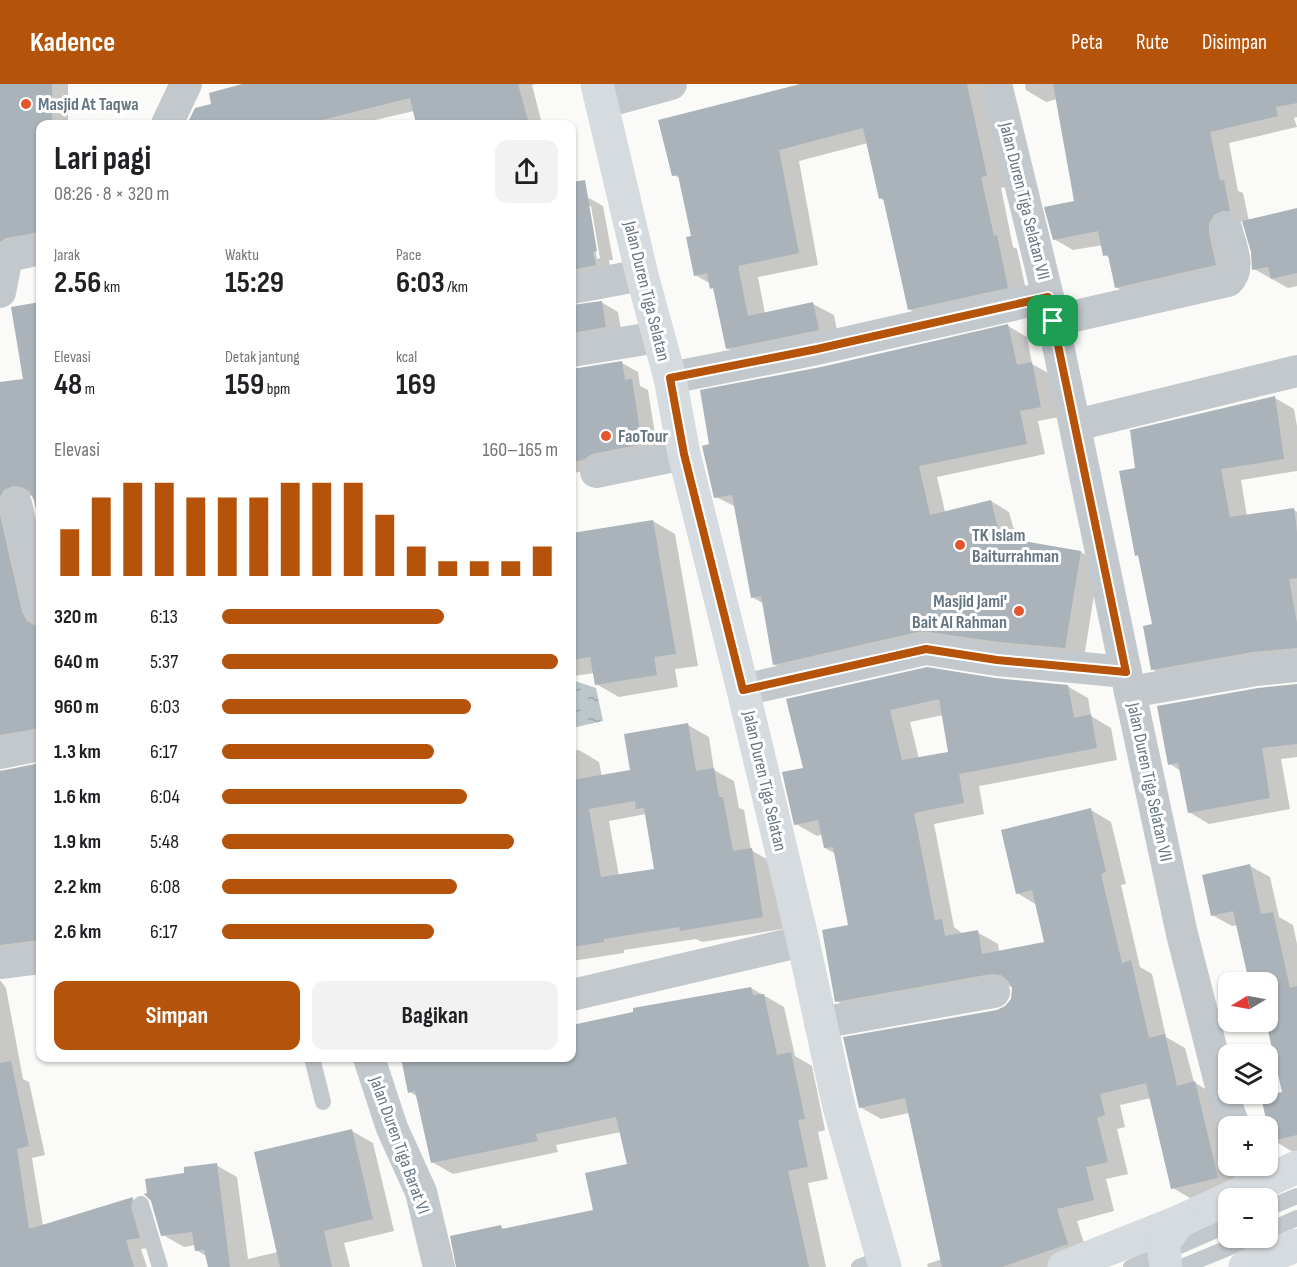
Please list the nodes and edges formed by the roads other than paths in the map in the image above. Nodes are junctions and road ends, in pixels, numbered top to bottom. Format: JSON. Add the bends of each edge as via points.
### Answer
{"nodes":[{"id":1,"x":186,"y":84,"type":"edge"},
{"id":2,"x":671,"y":84,"type":"edge"},
{"id":3,"x":996,"y":84,"type":"edge"},
{"id":4,"x":599,"y":93,"type":"edge"},
{"id":5,"x":169,"y":120,"type":"edge"},
{"id":6,"x":1227,"y":228,"type":"dead end"},
{"id":7,"x":36,"y":250,"type":"edge"},
{"id":8,"x":642,"y":275,"type":"junction"},
{"id":9,"x":576,"y":287,"type":"edge"},
{"id":10,"x":0,"y":292,"type":"edge"},
{"id":11,"x":1050,"y":309,"type":"junction"},
{"id":12,"x":658,"y":337,"type":"junction"},
{"id":13,"x":576,"y":350,"type":"edge"},
{"id":14,"x":1297,"y":371,"type":"edge"},
{"id":15,"x":670,"y":378,"type":"junction"},
{"id":16,"x":1076,"y":425,"type":"junction"},
{"id":17,"x":684,"y":454,"type":"junction"},
{"id":18,"x":596,"y":471,"type":"dead end"},
{"id":19,"x":19,"y":503,"type":"edge"},
{"id":20,"x":36,"y":588,"type":"edge"},
{"id":21,"x":1297,"y":666,"type":"edge"},
{"id":22,"x":1128,"y":682,"type":"junction"},
{"id":23,"x":743,"y":690,"type":"junction"},
{"id":24,"x":36,"y":746,"type":"edge"},
{"id":25,"x":0,"y":753,"type":"edge"},
{"id":26,"x":803,"y":941,"type":"junction"},
{"id":27,"x":36,"y":958,"type":"edge"},
{"id":28,"x":0,"y":963,"type":"edge"},
{"id":29,"x":994,"y":992,"type":"dead end"},
{"id":30,"x":576,"y":994,"type":"edge"},
{"id":31,"x":820,"y":1023,"type":"junction"},
{"id":32,"x":313,"y":1062,"type":"edge"},
{"id":33,"x":370,"y":1062,"type":"edge"},
{"id":34,"x":324,"y":1102,"type":"dead end"},
{"id":35,"x":1230,"y":1116,"type":"edge"},
{"id":36,"x":1297,"y":1167,"type":"edge"},
{"id":37,"x":1258,"y":1186,"type":"edge"},
{"id":38,"x":1297,"y":1196,"type":"edge"},
{"id":39,"x":141,"y":1204,"type":"dead end"},
{"id":40,"x":1297,"y":1218,"type":"edge"},
{"id":41,"x":1180,"y":1221,"type":"junction"},
{"id":42,"x":1218,"y":1231,"type":"edge"},
{"id":43,"x":1218,"y":1248,"type":"edge"},
{"id":44,"x":1283,"y":1249,"type":"edge"},
{"id":45,"x":1170,"y":1262,"type":"edge"},
{"id":46,"x":875,"y":1264,"type":"edge"},
{"id":47,"x":160,"y":1267,"type":"edge"},
{"id":48,"x":439,"y":1267,"type":"edge"},
{"id":49,"x":1064,"y":1267,"type":"edge"},
{"id":50,"x":1131,"y":1267,"type":"edge"},
{"id":51,"x":1245,"y":1267,"type":"edge"}],
"edges":[{"from":1,"to":5,"type":"street"},
{"from":2,"to":4,"type":"street"},
{"from":3,"to":11,"type":"street","name":"Jalan Duren Tiga Selatan VII"},
{"from":4,"to":8,"type":"street","name":"Jalan Duren Tiga Selatan"},
{"from":6,"to":11,"type":"street","via":[[1236,267],[1228,281]]},
{"from":7,"to":10,"type":"street","via":[[10,256]]},
{"from":8,"to":9,"type":"street"},
{"from":8,"to":12,"type":"street","name":"Jalan Duren Tiga Selatan"},
{"from":11,"to":15,"type":"street","via":[[840,344]]},
{"from":11,"to":16,"type":"street","name":"Jalan Duren Tiga Selatan VII"},
{"from":12,"to":13,"type":"street"},
{"from":12,"to":15,"type":"street","name":"Jalan Duren Tiga Selatan"},
{"from":14,"to":16,"type":"street"},
{"from":15,"to":17,"type":"street","name":"Jalan Duren Tiga Selatan"},
{"from":16,"to":22,"type":"street","name":"Jalan Duren Tiga Selatan VII"},
{"from":17,"to":18,"type":"street"},
{"from":17,"to":23,"type":"street","name":"Jalan Duren Tiga Selatan"},
{"from":19,"to":20,"type":"street"},
{"from":21,"to":22,"type":"street"},
{"from":22,"to":23,"type":"street","via":[[926,649]]},
{"from":22,"to":35,"type":"street","name":"Jalan Duren Tiga Selatan VII","via":[[1182,934]]},
{"from":23,"to":26,"type":"street","name":"Jalan Duren Tiga Selatan"},
{"from":24,"to":25,"type":"street"},
{"from":26,"to":30,"type":"street"},
{"from":26,"to":31,"type":"street","name":"Jalan Duren Tiga Selatan"},
{"from":27,"to":28,"type":"street"},
{"from":29,"to":31,"type":"street"},
{"from":31,"to":46,"type":"street","name":"Jalan Duren Tiga Selatan"},
{"from":32,"to":34,"type":"lane"},
{"from":33,"to":48,"type":"street","name":"Jalan Duren Tiga Barat VI","via":[[392,1128],[421,1192]]},
{"from":36,"to":37,"type":"street"},
{"from":37,"to":38,"type":"lane"},
{"from":37,"to":41,"type":"street"},
{"from":39,"to":47,"type":"lane"},
{"from":40,"to":44,"type":"lane"},
{"from":41,"to":45,"type":"street","via":[[1163,1243]]},
{"from":41,"to":49,"type":"street"},
{"from":42,"to":45,"type":"lane"},
{"from":43,"to":45,"type":"lane"},
{"from":44,"to":51,"type":"street"},
{"from":45,"to":50,"type":"lane"}]}
